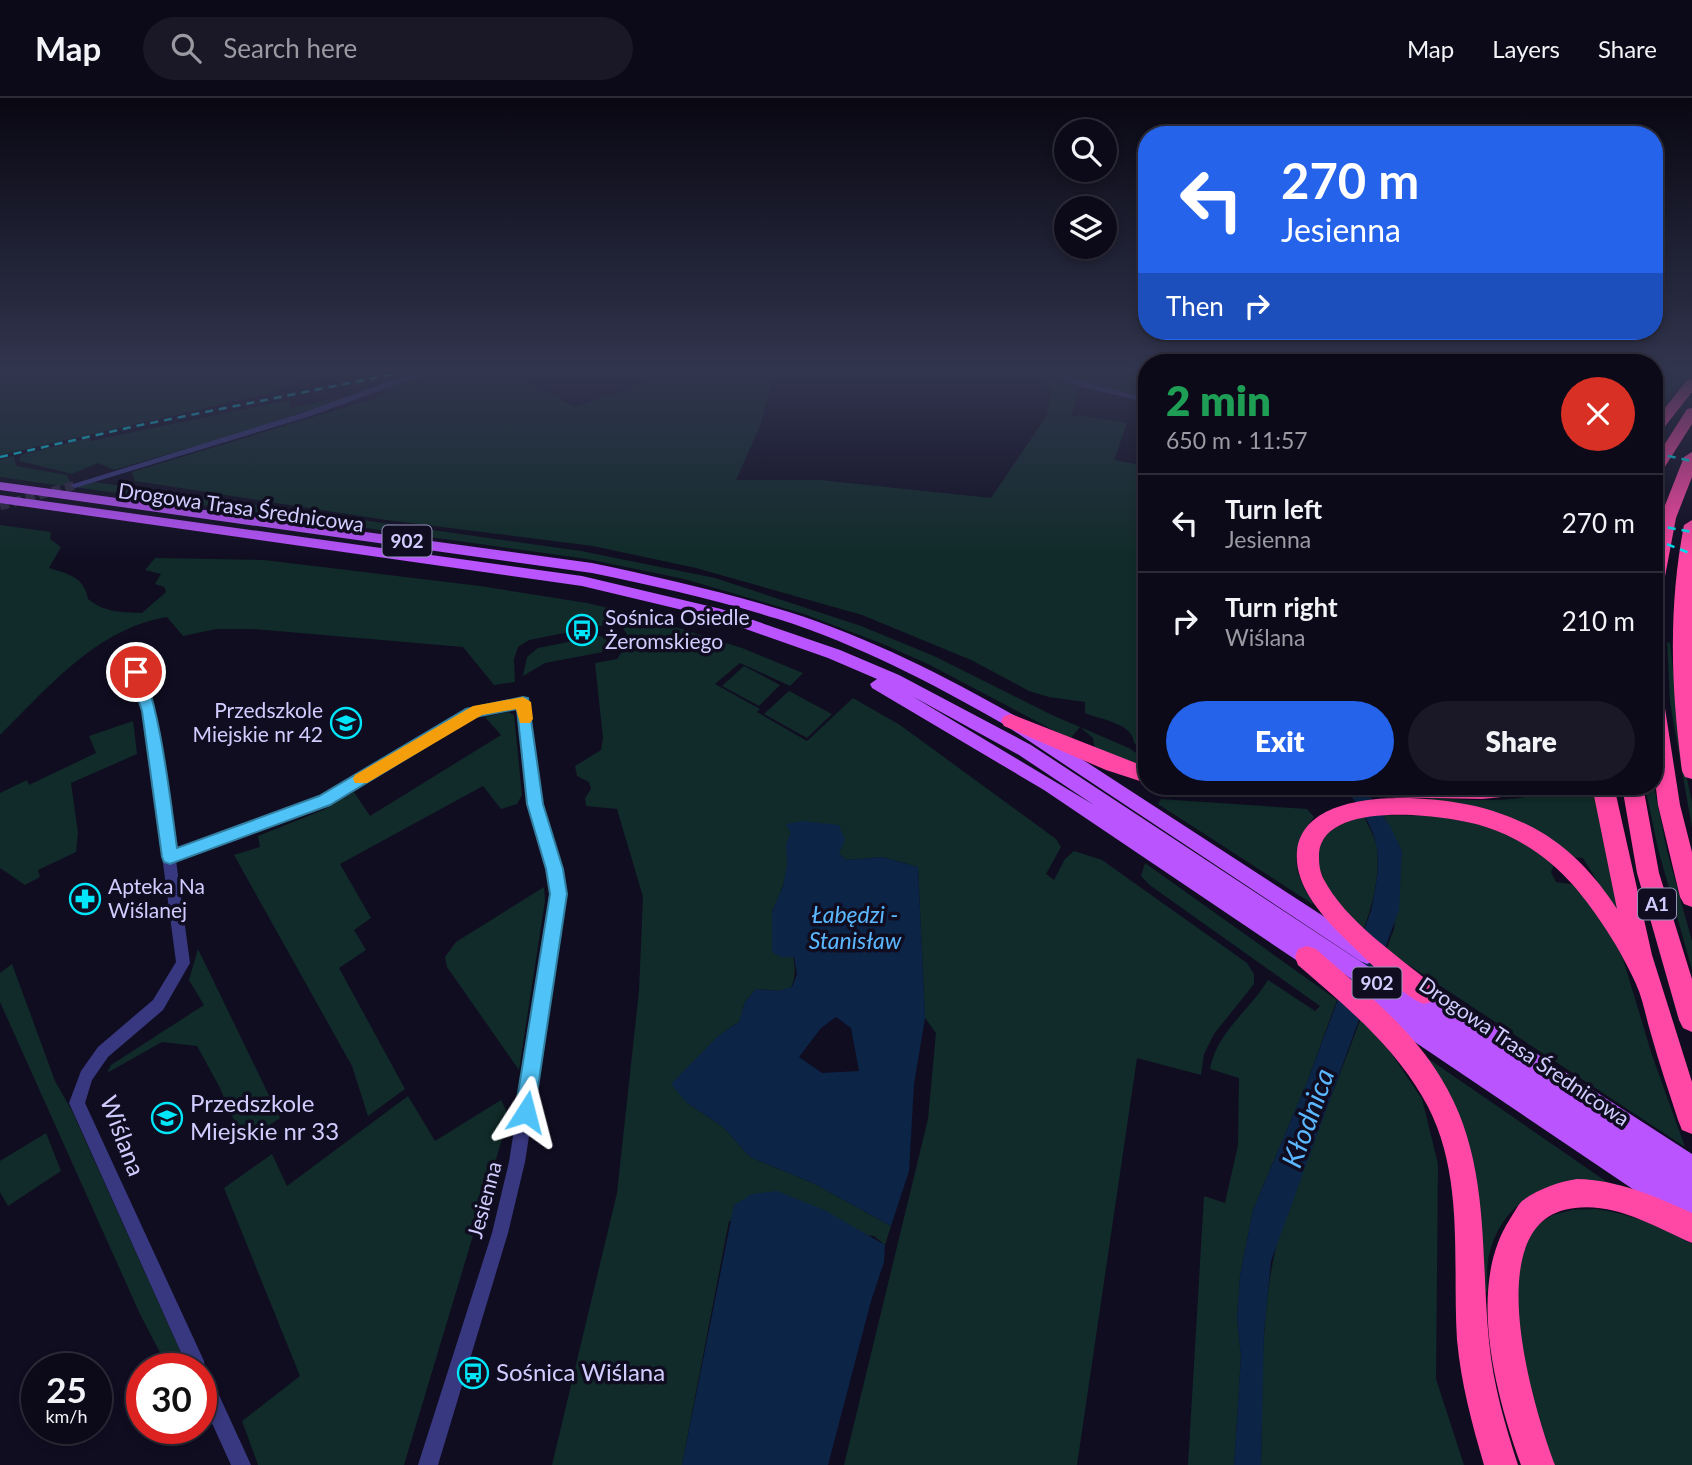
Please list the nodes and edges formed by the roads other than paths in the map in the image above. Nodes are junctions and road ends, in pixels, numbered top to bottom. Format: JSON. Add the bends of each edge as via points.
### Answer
{"nodes":[{"id":1,"x":244,"y":434,"type":"edge"},
{"id":2,"x":1678,"y":434,"type":"edge"},
{"id":3,"x":1692,"y":457,"type":"edge"},
{"id":4,"x":1663,"y":459,"type":"edge"},
{"id":5,"x":75,"y":485,"type":"tunnel mouth"},
{"id":6,"x":0,"y":486,"type":"edge"},
{"id":7,"x":0,"y":499,"type":"edge"},
{"id":8,"x":1692,"y":524,"type":"edge"},
{"id":9,"x":1663,"y":543,"type":"edge"},
{"id":10,"x":130,"y":654,"type":"dead end"},
{"id":11,"x":1010,"y":721,"type":"joint"},
{"id":12,"x":1690,"y":739,"type":"edge"},
{"id":13,"x":1663,"y":764,"type":"edge"},
{"id":14,"x":1064,"y":766,"type":"junction"},
{"id":15,"x":1692,"y":771,"type":"edge"},
{"id":16,"x":1138,"y":774,"type":"edge"},
{"id":17,"x":1605,"y":795,"type":"edge"},
{"id":18,"x":1634,"y":795,"type":"edge"},
{"id":19,"x":170,"y":857,"type":"junction"},
{"id":20,"x":1692,"y":897,"type":"edge"},
{"id":21,"x":1307,"y":957,"type":"junction"},
{"id":22,"x":1647,"y":980,"type":"junction"},
{"id":23,"x":1424,"y":993,"type":"junction"},
{"id":24,"x":1692,"y":1020,"type":"edge"},
{"id":25,"x":1692,"y":1121,"type":"edge"},
{"id":26,"x":1692,"y":1168,"type":"edge"},
{"id":27,"x":1692,"y":1194,"type":"edge"},
{"id":28,"x":1692,"y":1217,"type":"edge"},
{"id":29,"x":1692,"y":1228,"type":"edge"},
{"id":30,"x":190,"y":1353,"type":"edge"},
{"id":31,"x":217,"y":1413,"type":"edge"},
{"id":32,"x":241,"y":1465,"type":"edge"},
{"id":33,"x":428,"y":1465,"type":"edge"},
{"id":34,"x":1502,"y":1465,"type":"edge"},
{"id":35,"x":1538,"y":1465,"type":"edge"}],
"edges":[{"from":1,"to":5,"type":"street"},
{"from":2,"to":4,"type":"highway"},
{"from":3,"to":9,"type":"highway"},
{"from":6,"to":11,"type":"main road","name":"Drogowa Trasa Średnicowa","number":"902","via":[[633,576],[752,606],[843,638]]},
{"from":7,"to":14,"type":"main road","name":"Drogowa Trasa Średnicowa","number":"902","via":[[582,581],[668,600],[777,633],[884,687]]},
{"from":8,"to":12,"type":"highway","via":[[1679,631]]},
{"from":10,"to":19,"type":"street","name":"Wiślana","via":[[149,711]]},
{"from":11,"to":14,"type":"highway"},
{"from":12,"to":15,"type":"highway"},
{"from":13,"to":20,"type":"highway","number":"A1"},
{"from":14,"to":16,"type":"highway"},
{"from":14,"to":21,"type":"main road"},
{"from":14,"to":23,"type":"main road","name":"Drogowa Trasa Średnicowa","number":"902"},
{"from":14,"to":27,"type":"main road","name":"Drogowa Trasa Średnicowa","number":"902"},
{"from":17,"to":22,"type":"highway"},
{"from":18,"to":24,"type":"highway","number":"A1","via":[[1648,873]]},
{"from":19,"to":30,"type":"street","name":"Wiślana","via":[[183,963],[158,1005],[103,1052],[86,1076],[77,1103]]},
{"from":19,"to":33,"type":"street","name":"Jesienna","via":[[324,801],[471,713],[523,702],[535,804],[555,869],[554,930],[514,1174]]},
{"from":21,"to":28,"type":"main road"},
{"from":21,"to":34,"type":"highway","via":[[1391,1033],[1433,1087],[1454,1131],[1468,1208],[1473,1340],[1483,1408]]},
{"from":22,"to":23,"type":"highway","via":[[1606,908],[1572,867],[1521,832],[1465,813],[1365,808],[1328,820],[1308,847],[1312,879],[1350,928]]},
{"from":22,"to":25,"type":"highway"},
{"from":23,"to":26,"type":"main road","name":"Drogowa Trasa Średnicowa","number":"902"},
{"from":29,"to":35,"type":"highway","via":[[1650,1208],[1608,1196],[1580,1194],[1542,1202],[1522,1219],[1505,1268],[1504,1320],[1523,1430]]},
{"from":31,"to":32,"type":"street"}]}
